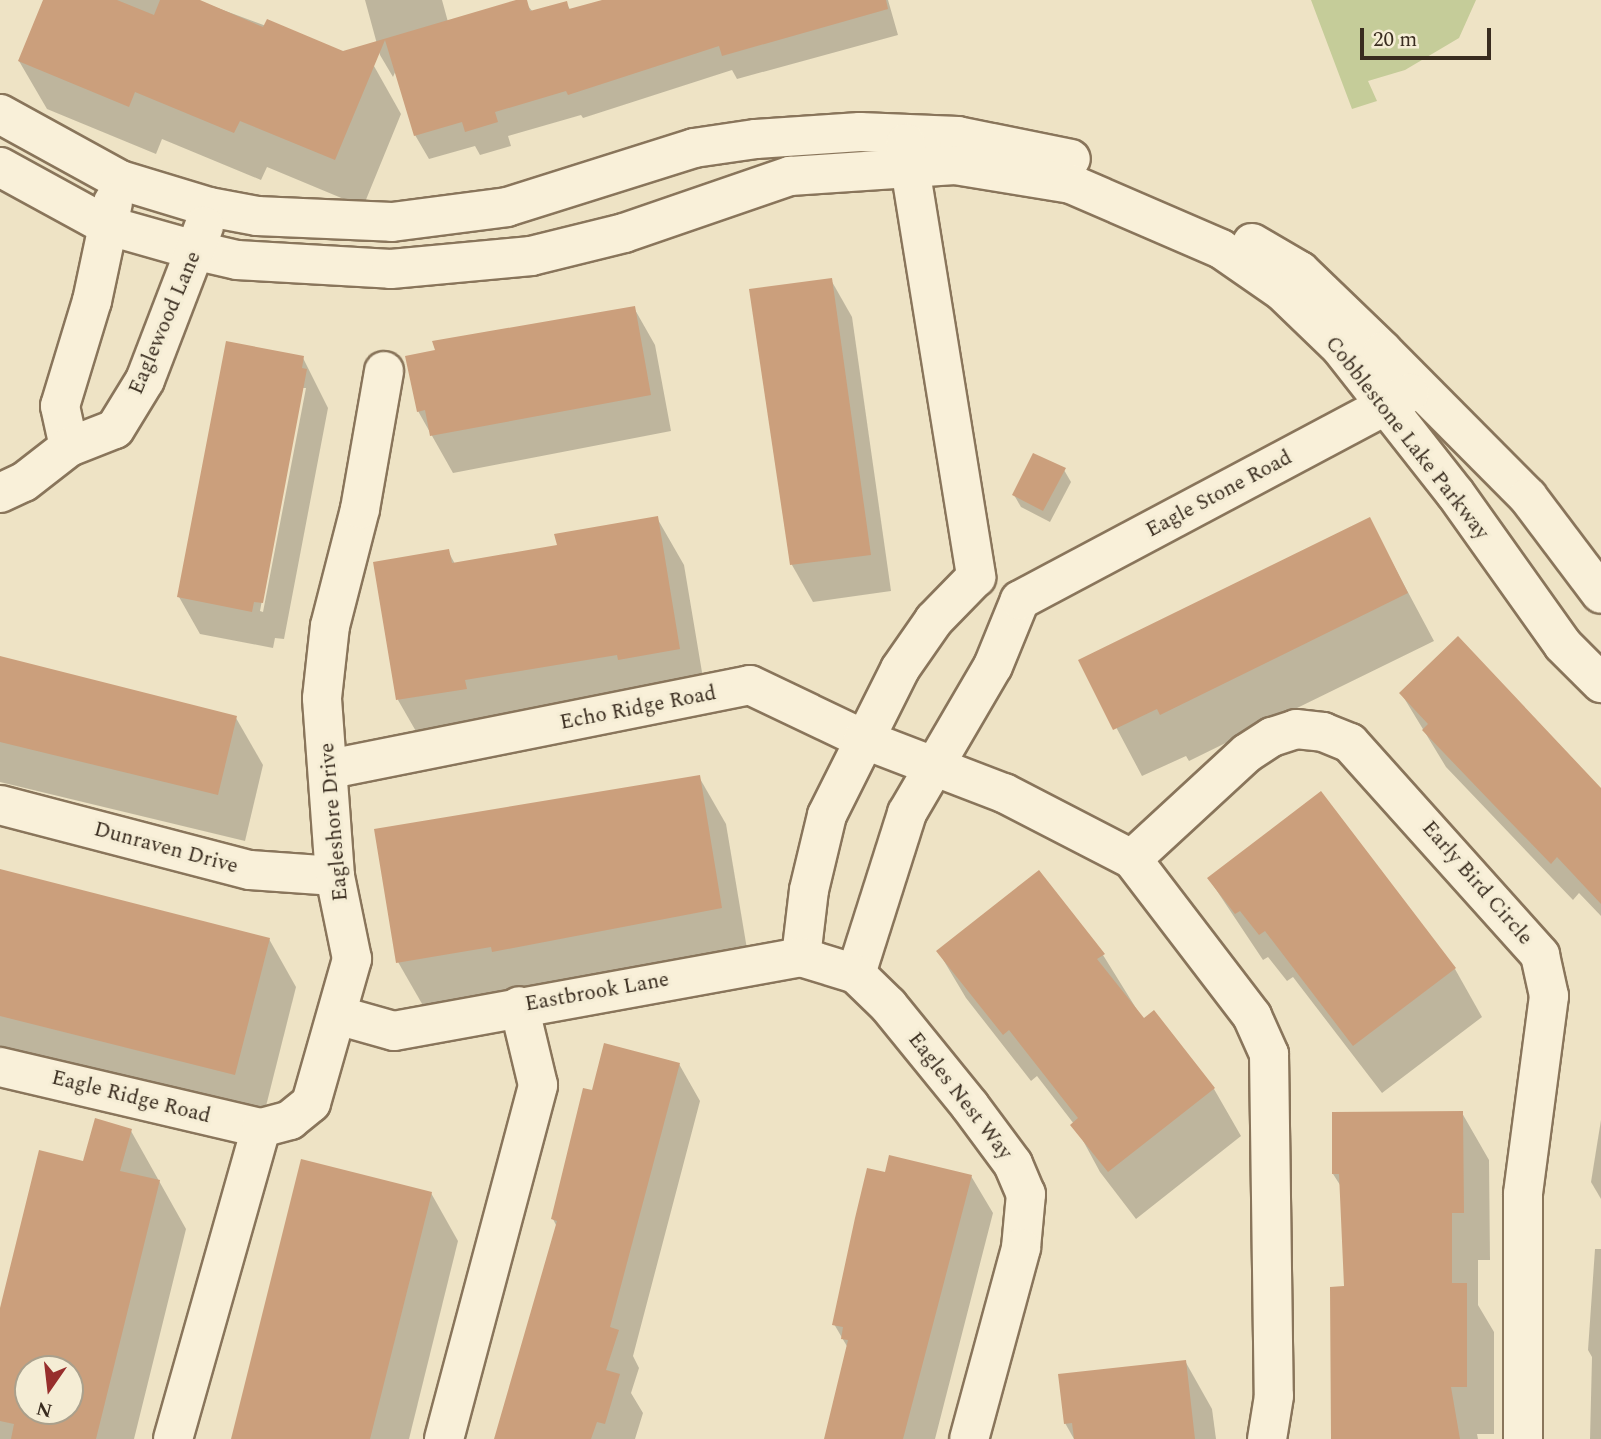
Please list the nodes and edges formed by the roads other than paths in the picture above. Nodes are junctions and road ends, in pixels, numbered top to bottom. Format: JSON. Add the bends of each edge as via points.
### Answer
{"nodes":[{"id":1,"x":0,"y":114,"type":"edge"},
{"id":2,"x":907,"y":151,"type":"junction"},
{"id":3,"x":0,"y":167,"type":"edge"},
{"id":4,"x":120,"y":180,"type":"junction"},
{"id":5,"x":518,"y":204,"type":"junction"},
{"id":6,"x":209,"y":207,"type":"junction"},
{"id":7,"x":106,"y":225,"type":"junction"},
{"id":8,"x":198,"y":251,"type":"junction"},
{"id":9,"x":531,"y":256,"type":"junction"},
{"id":10,"x":384,"y":371,"type":"dead end"},
{"id":11,"x":1402,"y":396,"type":"junction"},
{"id":12,"x":69,"y":447,"type":"junction"},
{"id":13,"x":0,"y":492,"type":"edge"},
{"id":14,"x":976,"y":577,"type":"junction"},
{"id":15,"x":1601,"y":594,"type":"edge"},
{"id":16,"x":1020,"y":600,"type":"junction"},
{"id":17,"x":1601,"y":683,"type":"edge"},
{"id":18,"x":863,"y":739,"type":"junction"},
{"id":19,"x":933,"y":765,"type":"junction"},
{"id":20,"x":330,"y":769,"type":"junction"},
{"id":21,"x":0,"y":805,"type":"edge"},
{"id":22,"x":1132,"y":859,"type":"junction"},
{"id":23,"x":335,"y":876,"type":"junction"},
{"id":24,"x":801,"y":957,"type":"junction"},
{"id":25,"x":856,"y":974,"type":"junction"},
{"id":26,"x":519,"y":1006,"type":"junction"},
{"id":27,"x":337,"y":1015,"type":"junction"},
{"id":28,"x":0,"y":1067,"type":"edge"},
{"id":29,"x":261,"y":1128,"type":"junction"},
{"id":30,"x":173,"y":1439,"type":"edge"},
{"id":31,"x":444,"y":1439,"type":"edge"},
{"id":32,"x":969,"y":1439,"type":"edge"},
{"id":33,"x":1267,"y":1439,"type":"edge"},
{"id":34,"x":1523,"y":1439,"type":"edge"}],
"edges":[{"from":1,"to":4,"type":"street","name":"Cobblestone Lake Parkway"},
{"from":2,"to":5,"type":"street","name":"Cobblestone Lake Parkway","via":[[786,136],[694,148]]},
{"from":2,"to":9,"type":"street","name":"Cobblestone Lake Parkway","via":[[790,176],[624,233]]},
{"from":2,"to":11,"type":"street","name":"Cobblestone Lake Parkway","via":[[969,137],[1081,161],[1163,195],[1300,271]]},
{"from":2,"to":14,"type":"street"},
{"from":3,"to":7,"type":"street","name":"Cobblestone Lake Parkway"},
{"from":4,"to":6,"type":"street","name":"Cobblestone Lake Parkway"},
{"from":4,"to":7,"type":"street"},
{"from":5,"to":6,"type":"street","name":"Cobblestone Lake Parkway","via":[[392,222],[257,216]]},
{"from":5,"to":9,"type":"street"},
{"from":6,"to":8,"type":"street","name":"Eaglewood Lane"},
{"from":7,"to":8,"type":"street","name":"Cobblestone Lake Parkway"},
{"from":7,"to":12,"type":"street","via":[[92,301],[60,406]]},
{"from":8,"to":9,"type":"street","name":"Cobblestone Lake Parkway","via":[[237,260],[391,269]]},
{"from":8,"to":12,"type":"street","name":"Eaglewood Lane","via":[[145,380],[114,429]]},
{"from":10,"to":20,"type":"street","name":"Eagleshore Drive","via":[[360,509],[330,626],[322,698]]},
{"from":11,"to":15,"type":"street","name":"Cobblestone Lake Parkway","via":[[1528,497]]},
{"from":11,"to":16,"type":"street","name":"Eagle Stone Road"},
{"from":11,"to":17,"type":"street","name":"Cobblestone Lake Parkway","via":[[1563,645]]},
{"from":12,"to":13,"type":"street","name":"Eaglewood Lane","via":[[24,482]]},
{"from":14,"to":16,"type":"street"},
{"from":14,"to":18,"type":"street","via":[[934,620],[900,669]]},
{"from":16,"to":19,"type":"street","via":[[993,666]]},
{"from":18,"to":19,"type":"street","name":"Echo Ridge Road"},
{"from":18,"to":20,"type":"street","name":"Echo Ridge Road","via":[[750,685]]},
{"from":18,"to":24,"type":"street","via":[[827,815],[809,890]]},
{"from":19,"to":22,"type":"street","via":[[1004,793]]},
{"from":19,"to":25,"type":"street","via":[[907,813]]},
{"from":20,"to":23,"type":"street","name":"Eagleshore Drive"},
{"from":21,"to":23,"type":"street","name":"Dunraven Drive","via":[[250,870]]},
{"from":22,"to":33,"type":"street","via":[[1252,1016],[1269,1054],[1274,1396]]},
{"from":22,"to":34,"type":"street","name":"Early Bird Circle","via":[[1247,753],[1296,729],[1323,732],[1350,743],[1540,955],[1549,996],[1524,1194]]},
{"from":23,"to":27,"type":"street","name":"Eagleshore Drive","via":[[352,959]]},
{"from":24,"to":25,"type":"street","name":"Eastbrook Lane"},
{"from":24,"to":26,"type":"street","name":"Eastbrook Lane"},
{"from":25,"to":32,"type":"street","name":"Eagles Nest Way","via":[[888,1005],[970,1106],[1013,1164],[1027,1194],[1021,1248]]},
{"from":26,"to":27,"type":"street","name":"Eastbrook Lane","via":[[394,1031]]},
{"from":26,"to":31,"type":"street","via":[[538,1085]]},
{"from":27,"to":29,"type":"street","name":"Eagleshore Drive","via":[[311,1103],[290,1120]]},
{"from":28,"to":29,"type":"street","name":"Eagle Ridge Road"},
{"from":29,"to":30,"type":"street"}]}
